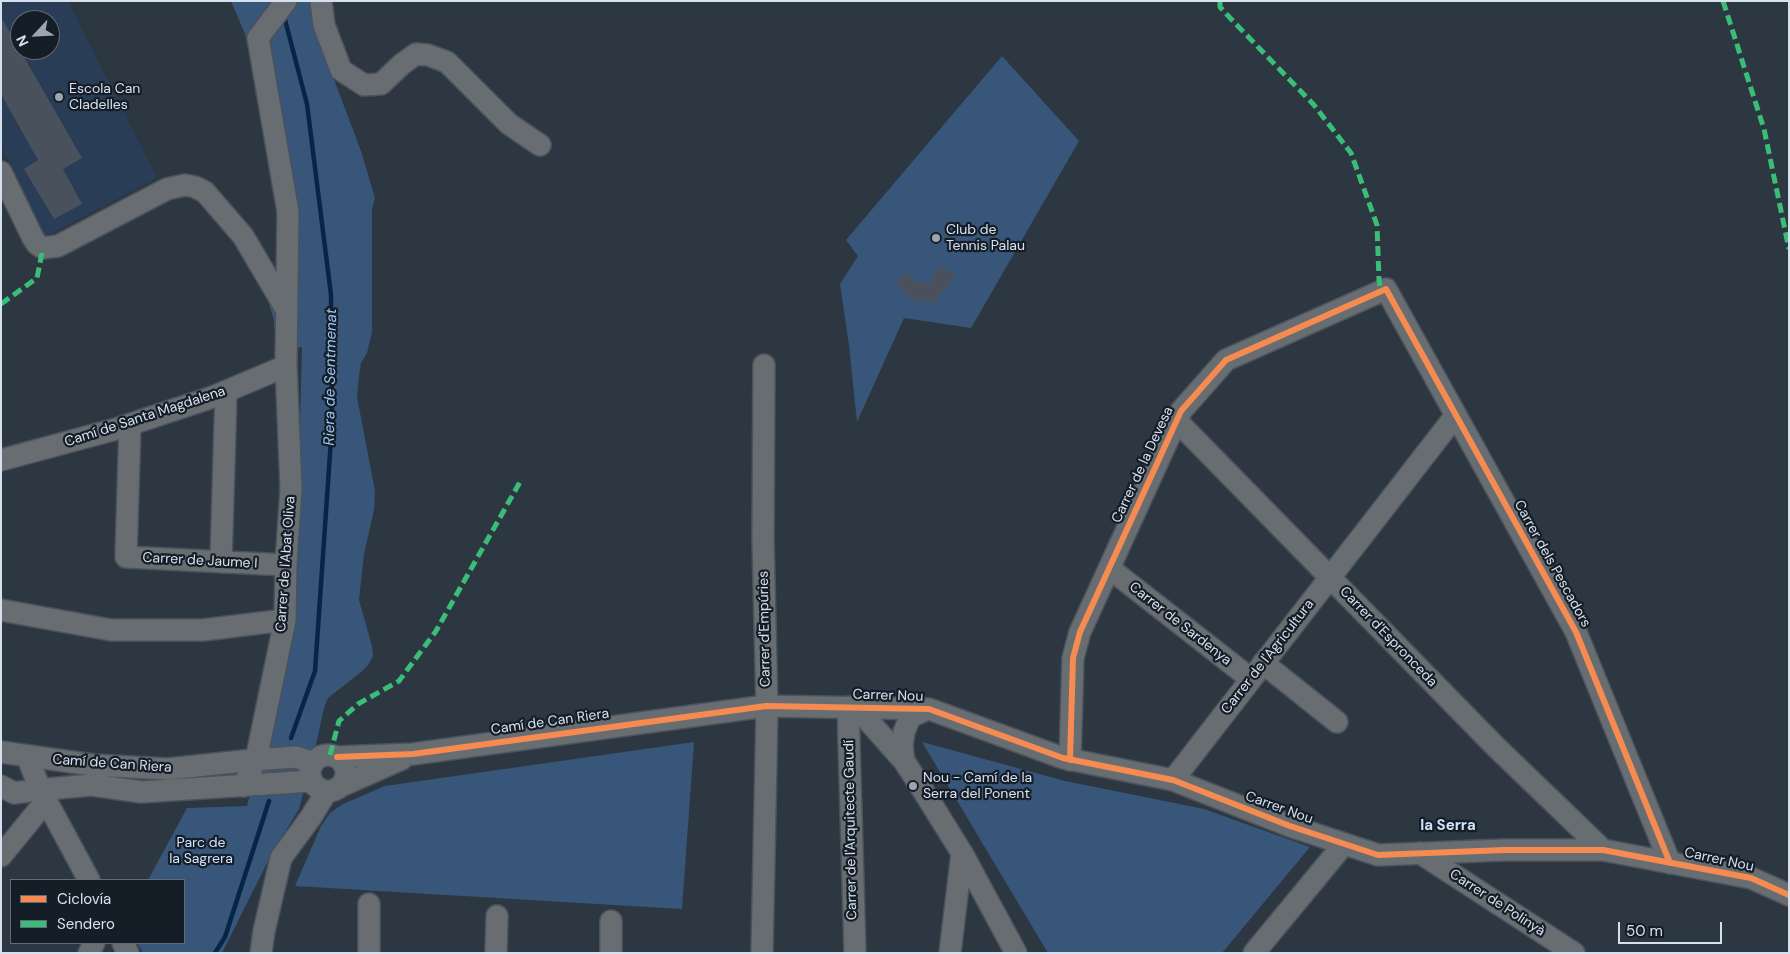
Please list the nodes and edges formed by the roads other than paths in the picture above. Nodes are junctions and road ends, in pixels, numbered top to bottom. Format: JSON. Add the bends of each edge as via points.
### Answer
{"nodes":[{"id":1,"x":286,"y":1,"type":"edge"},
{"id":2,"x":321,"y":1,"type":"edge"},
{"id":3,"x":540,"y":145,"type":"dead end"},
{"id":4,"x":1,"y":172,"type":"edge"},
{"id":5,"x":1386,"y":289,"type":"joint"},
{"id":6,"x":286,"y":310,"type":"junction"},
{"id":7,"x":764,"y":365,"type":"dead end"},
{"id":8,"x":286,"y":366,"type":"junction"},
{"id":9,"x":226,"y":392,"type":"junction"},
{"id":10,"x":1456,"y":415,"type":"junction"},
{"id":11,"x":1176,"y":420,"type":"junction"},
{"id":12,"x":130,"y":425,"type":"junction"},
{"id":13,"x":1,"y":460,"type":"edge"},
{"id":14,"x":221,"y":562,"type":"junction"},
{"id":15,"x":286,"y":565,"type":"junction"},
{"id":16,"x":1109,"y":568,"type":"junction"},
{"id":17,"x":1330,"y":577,"type":"junction"},
{"id":18,"x":1,"y":610,"type":"edge"},
{"id":19,"x":285,"y":620,"type":"junction"},
{"id":20,"x":1257,"y":671,"type":"junction"},
{"id":21,"x":766,"y":706,"type":"junction"},
{"id":22,"x":852,"y":708,"type":"junction"},
{"id":23,"x":929,"y":709,"type":"junction"},
{"id":24,"x":1337,"y":722,"type":"dead end"},
{"id":25,"x":1,"y":752,"type":"edge"},
{"id":26,"x":414,"y":754,"type":"junction"},
{"id":27,"x":27,"y":756,"type":"junction"},
{"id":28,"x":337,"y":757,"type":"junction"},
{"id":29,"x":256,"y":760,"type":"junction"},
{"id":30,"x":1070,"y":760,"type":"junction"},
{"id":31,"x":904,"y":761,"type":"junction"},
{"id":32,"x":323,"y":780,"type":"junction"},
{"id":33,"x":1173,"y":780,"type":"junction"},
{"id":34,"x":1,"y":786,"type":"edge"},
{"id":35,"x":243,"y":786,"type":"junction"},
{"id":36,"x":43,"y":795,"type":"junction"},
{"id":37,"x":1344,"y":844,"type":"junction"},
{"id":38,"x":1603,"y":850,"type":"junction"},
{"id":39,"x":962,"y":853,"type":"junction"},
{"id":40,"x":1420,"y":853,"type":"junction"},
{"id":41,"x":1,"y":856,"type":"edge"},
{"id":42,"x":1670,"y":863,"type":"junction"},
{"id":43,"x":88,"y":879,"type":"edge"},
{"id":44,"x":1789,"y":895,"type":"edge"},
{"id":45,"x":369,"y":904,"type":"dead end"},
{"id":46,"x":497,"y":916,"type":"dead end"},
{"id":47,"x":611,"y":921,"type":"dead end"},
{"id":48,"x":261,"y":953,"type":"edge"},
{"id":49,"x":369,"y":953,"type":"edge"},
{"id":50,"x":496,"y":953,"type":"edge"},
{"id":51,"x":611,"y":953,"type":"edge"},
{"id":52,"x":762,"y":953,"type":"edge"},
{"id":53,"x":854,"y":953,"type":"edge"},
{"id":54,"x":950,"y":953,"type":"edge"},
{"id":55,"x":1016,"y":953,"type":"edge"},
{"id":56,"x":1254,"y":953,"type":"edge"},
{"id":57,"x":1574,"y":953,"type":"edge"}],
"edges":[{"from":1,"to":6,"type":"street","name":"Carrer de l'Abat Oliva","via":[[258,38],[288,212]]},
{"from":2,"to":3,"type":"street","via":[[324,24],[341,70],[364,84],[381,84],[416,54],[428,54],[447,62],[509,124]]},
{"from":4,"to":6,"type":"street","via":[[33,238],[44,248],[58,246],[167,189],[185,185],[196,187],[205,192],[243,236]]},
{"from":5,"to":10,"type":"street","name":"Carrer dels Pescadors"},
{"from":5,"to":11,"type":"street","name":"Carrer de la Devesa","via":[[1226,360]]},
{"from":6,"to":8,"type":"street","name":"Carrer de l'Abat Oliva"},
{"from":7,"to":21,"type":"street","name":"Carrer d'Empúries"},
{"from":8,"to":9,"type":"street","name":"Camí de Santa Magdalena"},
{"from":8,"to":15,"type":"street","name":"Carrer de l'Abat Oliva","via":[[291,488]]},
{"from":9,"to":12,"type":"street","name":"Camí de Santa Magdalena"},
{"from":9,"to":14,"type":"street"},
{"from":10,"to":17,"type":"street","name":"Carrer de l'Agricultura"},
{"from":10,"to":42,"type":"street","name":"Carrer dels Pescadors","via":[[1576,632]]},
{"from":11,"to":16,"type":"street","name":"Carrer de la Devesa"},
{"from":11,"to":17,"type":"street","name":"Carrer d'Espronceda"},
{"from":12,"to":13,"type":"street","name":"Camí de Santa Magdalena"},
{"from":12,"to":14,"type":"street","name":"Carrer de Jaume I","via":[[126,557]]},
{"from":14,"to":15,"type":"street","name":"Carrer de Jaume I"},
{"from":15,"to":19,"type":"street","name":"Carrer de l'Abat Oliva"},
{"from":16,"to":20,"type":"street","name":"Carrer de Sardenya"},
{"from":16,"to":30,"type":"street","name":"Carrer de la Devesa","via":[[1080,632],[1073,658]]},
{"from":17,"to":20,"type":"street","name":"Carrer de l'Agricultura"},
{"from":17,"to":38,"type":"street","name":"Carrer d'Espronceda","via":[[1496,747]]},
{"from":18,"to":19,"type":"street","via":[[111,630],[203,630]]},
{"from":19,"to":29,"type":"street","name":"Carrer de l'Abat Oliva"},
{"from":20,"to":24,"type":"street","name":"Carrer de Sardenya"},
{"from":20,"to":33,"type":"street","name":"Carrer de l'Agricultura"},
{"from":21,"to":22,"type":"street","name":"Carrer Nou"},
{"from":21,"to":26,"type":"street","name":"Camí de Can Riera"},
{"from":21,"to":52,"type":"street","name":"Carrer d'Empúries"},
{"from":22,"to":23,"type":"street","name":"Carrer Nou"},
{"from":22,"to":31,"type":"street"},
{"from":22,"to":53,"type":"street","name":"Carrer de l'Arquitecte Gaudí"},
{"from":23,"to":30,"type":"street","name":"Carrer Nou"},
{"from":23,"to":31,"type":"street","via":[[910,717],[902,746]]},
{"from":25,"to":27,"type":"street","name":"Camí de Can Riera"},
{"from":26,"to":28,"type":"street","name":"Camí de Can Riera"},
{"from":26,"to":32,"type":"street","name":"Camí de Can Riera"},
{"from":27,"to":29,"type":"street","name":"Camí de Can Riera","via":[[93,765],[168,769]]},
{"from":27,"to":36,"type":"street"},
{"from":28,"to":32,"type":"street","name":"Camí de Can Riera","via":[[323,755]]},
{"from":28,"to":32,"type":"street","via":[[344,765],[346,776]]},
{"from":29,"to":32,"type":"street","name":"Camí de Can Riera","via":[[296,757]]},
{"from":29,"to":35,"type":"street","name":"Carrer de l'Abat Oliva"},
{"from":30,"to":33,"type":"street","name":"Carrer Nou"},
{"from":31,"to":39,"type":"street"},
{"from":32,"to":35,"type":"street","name":"Camí de Can Riera"},
{"from":32,"to":48,"type":"street","via":[[311,817],[281,858]]},
{"from":33,"to":37,"type":"street","name":"Carrer Nou"},
{"from":34,"to":36,"type":"street","name":"Camí de Can Riera","via":[[14,793]]},
{"from":35,"to":36,"type":"street","name":"Camí de Can Riera","via":[[141,792],[92,785]]},
{"from":36,"to":41,"type":"street"},
{"from":36,"to":43,"type":"street"},
{"from":37,"to":40,"type":"street","name":"Carrer Nou","via":[[1378,855]]},
{"from":37,"to":56,"type":"street"},
{"from":38,"to":40,"type":"street","name":"Carrer Nou"},
{"from":38,"to":42,"type":"street","name":"Carrer Nou"},
{"from":39,"to":54,"type":"street"},
{"from":39,"to":55,"type":"street"},
{"from":40,"to":57,"type":"street","name":"Carrer de Polinyà"},
{"from":42,"to":44,"type":"street","name":"Carrer Nou","via":[[1751,878]]},
{"from":45,"to":49,"type":"street"},
{"from":46,"to":50,"type":"street"},
{"from":47,"to":51,"type":"street"}]}
